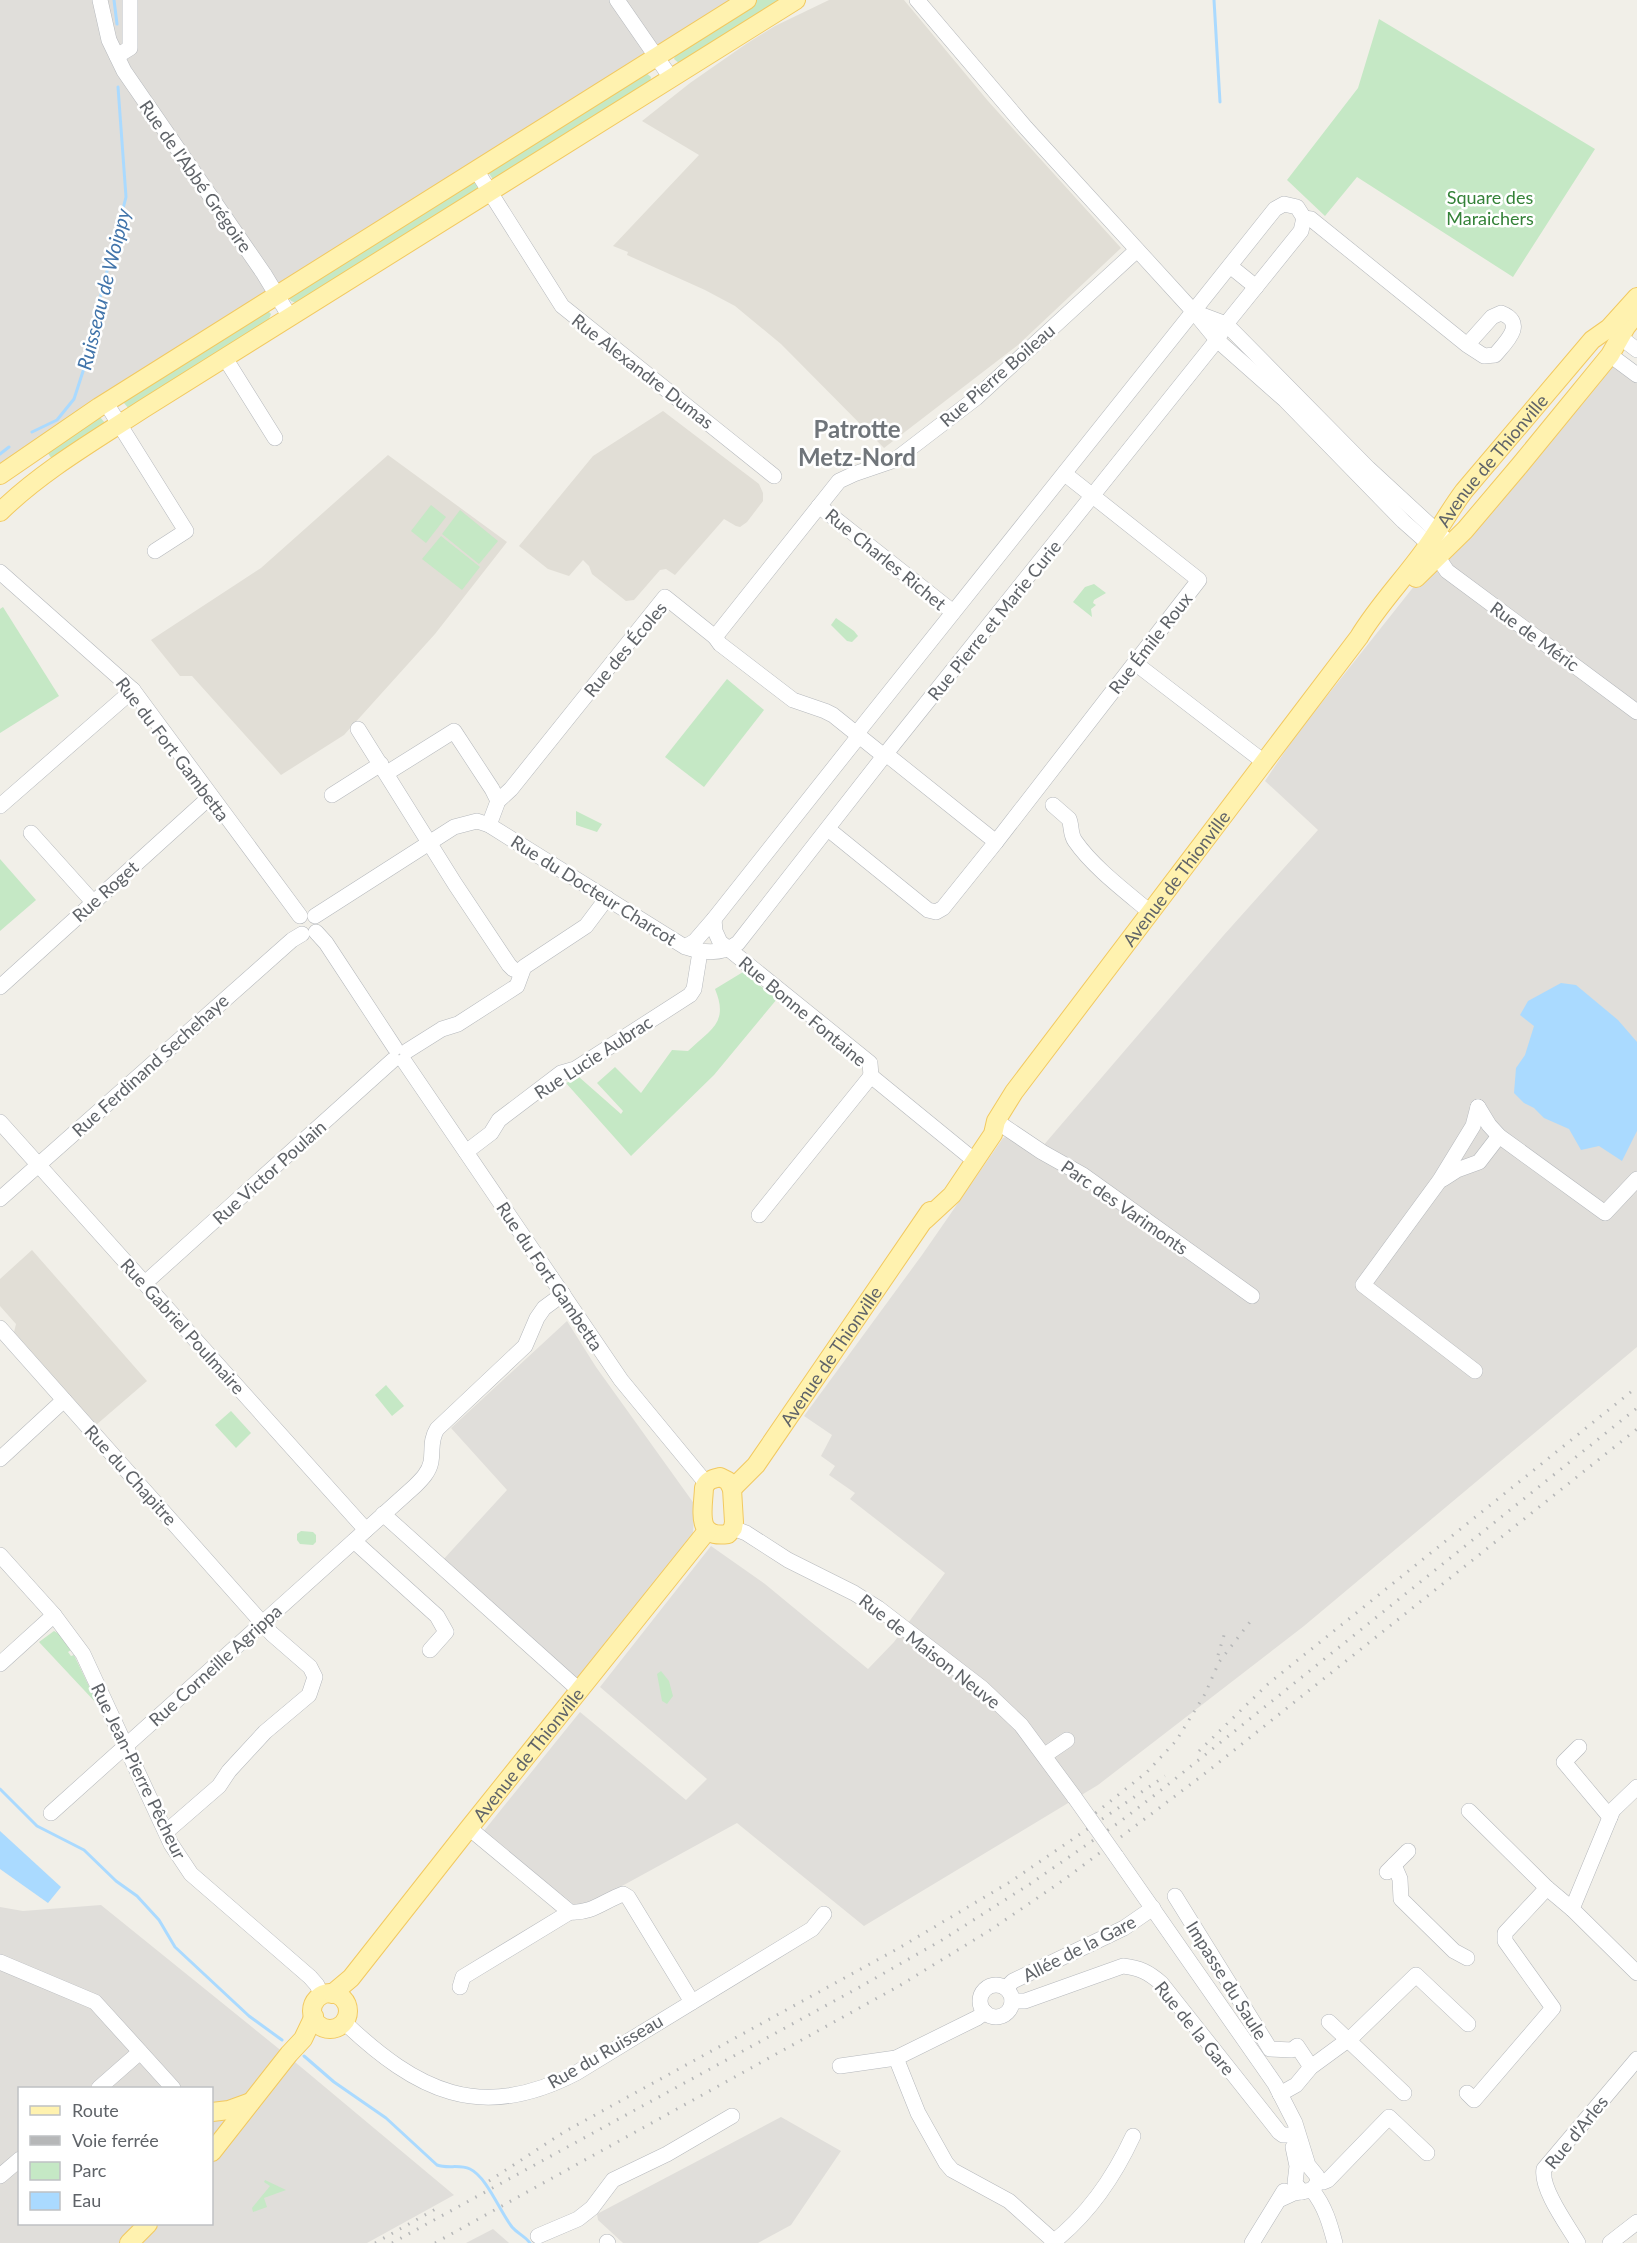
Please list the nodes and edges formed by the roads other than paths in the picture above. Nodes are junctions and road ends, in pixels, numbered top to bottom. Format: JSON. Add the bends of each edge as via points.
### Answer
{"nodes":[{"id":1,"x":100,"y":0,"type":"edge"},
{"id":2,"x":130,"y":0,"type":"edge"},
{"id":3,"x":617,"y":0,"type":"edge"},
{"id":4,"x":747,"y":0,"type":"edge"},
{"id":5,"x":796,"y":0,"type":"edge"},
{"id":6,"x":917,"y":0,"type":"edge"},
{"id":7,"x":117,"y":56,"type":"junction"},
{"id":8,"x":657,"y":57,"type":"junction"},
{"id":9,"x":671,"y":78,"type":"junction"},
{"id":10,"x":476,"y":170,"type":"junction"},
{"id":11,"x":490,"y":191,"type":"junction"},
{"id":12,"x":1304,"y":218,"type":"junction"},
{"id":13,"x":1137,"y":250,"type":"junction"},
{"id":14,"x":1230,"y":267,"type":"junction"},
{"id":15,"x":1256,"y":287,"type":"junction"},
{"id":16,"x":276,"y":296,"type":"junction"},
{"id":17,"x":1637,"y":297,"type":"edge"},
{"id":18,"x":1194,"y":312,"type":"junction"},
{"id":19,"x":1637,"y":313,"type":"edge"},
{"id":20,"x":290,"y":317,"type":"junction"},
{"id":21,"x":1226,"y":324,"type":"junction"},
{"id":22,"x":1615,"y":333,"type":"junction"},
{"id":23,"x":1217,"y":340,"type":"junction"},
{"id":24,"x":1592,"y":340,"type":"junction"},
{"id":25,"x":1467,"y":345,"type":"dead end"},
{"id":26,"x":1637,"y":350,"type":"edge"},
{"id":27,"x":1610,"y":356,"type":"junction"},
{"id":28,"x":225,"y":358,"type":"junction"},
{"id":29,"x":1637,"y":375,"type":"edge"},
{"id":30,"x":106,"y":403,"type":"junction"},
{"id":31,"x":119,"y":425,"type":"junction"},
{"id":32,"x":276,"y":438,"type":"dead end"},
{"id":33,"x":1065,"y":474,"type":"junction"},
{"id":34,"x":0,"y":475,"type":"edge"},
{"id":35,"x":774,"y":476,"type":"dead end"},
{"id":36,"x":1093,"y":496,"type":"junction"},
{"id":37,"x":819,"y":506,"type":"junction"},
{"id":38,"x":0,"y":512,"type":"edge"},
{"id":39,"x":1436,"y":539,"type":"junction"},
{"id":40,"x":155,"y":550,"type":"dead end"},
{"id":41,"x":1,"y":570,"type":"edge"},
{"id":42,"x":953,"y":612,"type":"junction"},
{"id":43,"x":715,"y":637,"type":"junction"},
{"id":44,"x":1135,"y":663,"type":"junction"},
{"id":45,"x":133,"y":690,"type":"junction"},
{"id":46,"x":1637,"y":712,"type":"edge"},
{"id":47,"x":358,"y":729,"type":"dead end"},
{"id":48,"x":857,"y":734,"type":"junction"},
{"id":49,"x":885,"y":755,"type":"junction"},
{"id":50,"x":1264,"y":762,"type":"junction"},
{"id":51,"x":384,"y":769,"type":"junction"},
{"id":52,"x":332,"y":795,"type":"dead end"},
{"id":53,"x":211,"y":796,"type":"junction"},
{"id":54,"x":498,"y":801,"type":"junction"},
{"id":55,"x":1053,"y":805,"type":"dead end"},
{"id":56,"x":0,"y":806,"type":"edge"},
{"id":57,"x":489,"y":825,"type":"junction"},
{"id":58,"x":828,"y":829,"type":"junction"},
{"id":59,"x":31,"y":833,"type":"dead end"},
{"id":60,"x":996,"y":842,"type":"junction"},
{"id":61,"x":429,"y":843,"type":"junction"},
{"id":62,"x":607,"y":898,"type":"junction"},
{"id":63,"x":93,"y":902,"type":"junction"},
{"id":64,"x":1150,"y":912,"type":"junction"},
{"id":65,"x":308,"y":916,"type":"junction"},
{"id":66,"x":714,"y":919,"type":"junction"},
{"id":67,"x":309,"y":933,"type":"junction"},
{"id":68,"x":685,"y":947,"type":"junction"},
{"id":69,"x":728,"y":949,"type":"junction"},
{"id":70,"x":700,"y":952,"type":"junction"},
{"id":71,"x":521,"y":972,"type":"junction"},
{"id":72,"x":0,"y":987,"type":"edge"},
{"id":73,"x":400,"y":1055,"type":"junction"},
{"id":74,"x":871,"y":1076,"type":"junction"},
{"id":75,"x":996,"y":1120,"type":"junction"},
{"id":76,"x":0,"y":1122,"type":"edge"},
{"id":77,"x":1500,"y":1136,"type":"junction"},
{"id":78,"x":466,"y":1152,"type":"junction"},
{"id":79,"x":971,"y":1157,"type":"junction"},
{"id":80,"x":39,"y":1165,"type":"junction"},
{"id":81,"x":1637,"y":1179,"type":"edge"},
{"id":82,"x":1440,"y":1180,"type":"junction"},
{"id":83,"x":0,"y":1199,"type":"edge"},
{"id":84,"x":759,"y":1215,"type":"dead end"},
{"id":85,"x":145,"y":1283,"type":"junction"},
{"id":86,"x":563,"y":1294,"type":"junction"},
{"id":87,"x":1252,"y":1296,"type":"dead end"},
{"id":88,"x":0,"y":1328,"type":"edge"},
{"id":89,"x":1475,"y":1371,"type":"dead end"},
{"id":90,"x":64,"y":1400,"type":"junction"},
{"id":91,"x":0,"y":1459,"type":"edge"},
{"id":92,"x":706,"y":1483,"type":"junction"},
{"id":93,"x":732,"y":1489,"type":"junction"},
{"id":94,"x":383,"y":1515,"type":"junction"},
{"id":95,"x":733,"y":1528,"type":"junction"},
{"id":96,"x":366,"y":1530,"type":"junction"},
{"id":97,"x":707,"y":1531,"type":"junction"},
{"id":98,"x":354,"y":1541,"type":"junction"},
{"id":99,"x":0,"y":1555,"type":"edge"},
{"id":100,"x":54,"y":1615,"type":"junction"},
{"id":101,"x":262,"y":1622,"type":"junction"},
{"id":102,"x":430,"y":1650,"type":"dead end"},
{"id":103,"x":0,"y":1664,"type":"edge"},
{"id":104,"x":579,"y":1690,"type":"junction"},
{"id":105,"x":1067,"y":1740,"type":"dead end"},
{"id":106,"x":125,"y":1746,"type":"junction"},
{"id":107,"x":1579,"y":1747,"type":"dead end"},
{"id":108,"x":1045,"y":1755,"type":"junction"},
{"id":109,"x":1637,"y":1787,"type":"edge"},
{"id":110,"x":1469,"y":1811,"type":"dead end"},
{"id":111,"x":51,"y":1813,"type":"dead end"},
{"id":112,"x":1610,"y":1817,"type":"junction"},
{"id":113,"x":469,"y":1828,"type":"junction"},
{"id":114,"x":166,"y":1832,"type":"junction"},
{"id":115,"x":1408,"y":1851,"type":"dead end"},
{"id":116,"x":1547,"y":1888,"type":"junction"},
{"id":117,"x":1174,"y":1896,"type":"dead end"},
{"id":118,"x":1153,"y":1908,"type":"junction"},
{"id":119,"x":1572,"y":1909,"type":"junction"},
{"id":120,"x":570,"y":1912,"type":"junction"},
{"id":121,"x":824,"y":1914,"type":"dead end"},
{"id":122,"x":1467,"y":1958,"type":"dead end"},
{"id":123,"x":0,"y":1962,"type":"edge"},
{"id":124,"x":1637,"y":1973,"type":"edge"},
{"id":125,"x":460,"y":1987,"type":"dead end"},
{"id":126,"x":1009,"y":1995,"type":"junction"},
{"id":127,"x":333,"y":1997,"type":"junction"},
{"id":128,"x":692,"y":2002,"type":"junction"},
{"id":129,"x":985,"y":2012,"type":"junction"},
{"id":130,"x":320,"y":2022,"type":"junction"},
{"id":131,"x":344,"y":2022,"type":"junction"},
{"id":132,"x":1329,"y":2022,"type":"dead end"},
{"id":133,"x":1468,"y":2024,"type":"dead end"},
{"id":134,"x":1348,"y":2040,"type":"junction"},
{"id":135,"x":140,"y":2052,"type":"junction"},
{"id":136,"x":896,"y":2058,"type":"junction"},
{"id":137,"x":1637,"y":2059,"type":"edge"},
{"id":138,"x":840,"y":2066,"type":"dead end"},
{"id":139,"x":1311,"y":2067,"type":"junction"},
{"id":140,"x":100,"y":2087,"type":"edge"},
{"id":141,"x":172,"y":2087,"type":"edge"},
{"id":142,"x":1404,"y":2093,"type":"dead end"},
{"id":143,"x":1467,"y":2093,"type":"dead end"},
{"id":144,"x":1280,"y":2094,"type":"junction"},
{"id":145,"x":251,"y":2103,"type":"junction"},
{"id":146,"x":1287,"y":2109,"type":"junction"},
{"id":147,"x":213,"y":2112,"type":"edge"},
{"id":148,"x":732,"y":2116,"type":"dead end"},
{"id":149,"x":1289,"y":2135,"type":"junction"},
{"id":150,"x":1133,"y":2136,"type":"dead end"},
{"id":151,"x":214,"y":2144,"type":"edge"},
{"id":152,"x":1427,"y":2153,"type":"dead end"},
{"id":153,"x":18,"y":2161,"type":"edge"},
{"id":154,"x":0,"y":2176,"type":"edge"},
{"id":155,"x":1306,"y":2181,"type":"junction"},
{"id":156,"x":1637,"y":2222,"type":"edge"},
{"id":157,"x":146,"y":2225,"type":"edge"},
{"id":158,"x":538,"y":2235,"type":"dead end"},
{"id":159,"x":1054,"y":2242,"type":"edge"},
{"id":160,"x":129,"y":2243,"type":"edge"},
{"id":161,"x":1252,"y":2243,"type":"edge"},
{"id":162,"x":1335,"y":2243,"type":"edge"},
{"id":163,"x":1578,"y":2243,"type":"edge"},
{"id":164,"x":1610,"y":2243,"type":"edge"}],
"edges":[{"from":1,"to":7,"type":"street","name":"Rue de l'Abbé Grégoire","via":[[109,40]]},
{"from":2,"to":7,"type":"street","via":[[130,48]]},
{"from":3,"to":8,"type":"street"},
{"from":4,"to":8,"type":"main road"},
{"from":5,"to":9,"type":"main road"},
{"from":6,"to":13,"type":"street"},
{"from":7,"to":16,"type":"street","name":"Rue de l'Abbé Grégoire"},
{"from":8,"to":9,"type":"street"},
{"from":8,"to":10,"type":"main road"},
{"from":9,"to":11,"type":"main road"},
{"from":10,"to":11,"type":"street","name":"Rue Alexandre Dumas"},
{"from":10,"to":16,"type":"main road"},
{"from":11,"to":20,"type":"main road"},
{"from":11,"to":35,"type":"street","name":"Rue Alexandre Dumas","via":[[562,306]]},
{"from":12,"to":14,"type":"street","name":"Rue Pierre et Marie Curie","via":[[1294,205],[1278,207]]},
{"from":12,"to":15,"type":"street","name":"Rue Pierre et Marie Curie","via":[[1301,231]]},
{"from":12,"to":25,"type":"street","via":[[1311,219]]},
{"from":13,"to":18,"type":"street"},
{"from":13,"to":37,"type":"street","name":"Rue Pierre Boileau","via":[[976,398],[895,460],[839,481]]},
{"from":14,"to":15,"type":"street"},
{"from":14,"to":18,"type":"street","name":"Rue Pierre et Marie Curie"},
{"from":15,"to":21,"type":"street","name":"Rue Pierre et Marie Curie"},
{"from":16,"to":20,"type":"street","name":"Rue de l'Abbé Grégoire"},
{"from":16,"to":30,"type":"main road"},
{"from":17,"to":22,"type":"main road","name":"Avenue de Thionville"},
{"from":18,"to":21,"type":"street"},
{"from":18,"to":23,"type":"street"},
{"from":18,"to":33,"type":"street","name":"Rue Pierre et Marie Curie"},
{"from":19,"to":22,"type":"main road","name":"Avenue de Thionville"},
{"from":20,"to":28,"type":"main road"},
{"from":21,"to":23,"type":"street","name":"Rue Pierre et Marie Curie"},
{"from":21,"to":39,"type":"street"},
{"from":22,"to":24,"type":"main road","name":"Avenue de Thionville"},
{"from":22,"to":26,"type":"street"},
{"from":22,"to":27,"type":"main road","name":"Avenue de Thionville"},
{"from":23,"to":36,"type":"street","name":"Rue Pierre et Marie Curie"},
{"from":23,"to":39,"type":"street","via":[[1285,400],[1403,521]]},
{"from":24,"to":27,"type":"main road"},
{"from":24,"to":39,"type":"main road","name":"Avenue de Thionville","via":[[1449,512]]},
{"from":27,"to":29,"type":"street"},
{"from":27,"to":39,"type":"main road","name":"Avenue de Thionville","via":[[1485,508]]},
{"from":28,"to":31,"type":"main road"},
{"from":28,"to":32,"type":"street"},
{"from":30,"to":31,"type":"street"},
{"from":30,"to":34,"type":"main road"},
{"from":31,"to":38,"type":"main road","via":[[18,495]]},
{"from":31,"to":40,"type":"street","via":[[186,531]]},
{"from":33,"to":36,"type":"street","name":"Rue Émile Roux"},
{"from":33,"to":42,"type":"street","name":"Rue Pierre et Marie Curie"},
{"from":36,"to":44,"type":"street","name":"Rue Émile Roux","via":[[1199,580]]},
{"from":36,"to":49,"type":"street","name":"Rue Pierre et Marie Curie"},
{"from":37,"to":42,"type":"street","name":"Rue Charles Richet"},
{"from":37,"to":43,"type":"street"},
{"from":39,"to":46,"type":"street","name":"Rue de Méric","via":[[1447,571]]},
{"from":39,"to":50,"type":"main road","name":"Avenue de Thionville","via":[[1371,618]]},
{"from":41,"to":45,"type":"street","name":"Rue du Fort Gambetta"},
{"from":42,"to":48,"type":"street","name":"Rue Pierre et Marie Curie"},
{"from":43,"to":48,"type":"street","via":[[792,700],[825,711]]},
{"from":43,"to":54,"type":"street","name":"Rue des Écoles","via":[[665,597]]},
{"from":44,"to":50,"type":"street"},
{"from":44,"to":60,"type":"street","name":"Rue Émile Roux"},
{"from":45,"to":53,"type":"street","name":"Rue du Fort Gambetta"},
{"from":45,"to":56,"type":"street"},
{"from":47,"to":51,"type":"street"},
{"from":48,"to":49,"type":"street"},
{"from":48,"to":66,"type":"street","name":"Rue Pierre et Marie Curie"},
{"from":49,"to":58,"type":"street","name":"Rue Pierre et Marie Curie"},
{"from":49,"to":60,"type":"street"},
{"from":50,"to":64,"type":"main road","name":"Avenue de Thionville"},
{"from":51,"to":52,"type":"street"},
{"from":51,"to":54,"type":"street","via":[[454,730]]},
{"from":51,"to":61,"type":"street"},
{"from":53,"to":63,"type":"street","name":"Rue Roget"},
{"from":53,"to":65,"type":"street","name":"Rue du Fort Gambetta"},
{"from":54,"to":57,"type":"street","name":"Rue des Écoles"},
{"from":55,"to":64,"type":"street","via":[[1069,819],[1072,834],[1082,848]]},
{"from":57,"to":61,"type":"street","via":[[477,821],[464,823]]},
{"from":57,"to":62,"type":"street","name":"Rue du Docteur Charcot"},
{"from":58,"to":60,"type":"street","name":"Rue Émile Roux","via":[[928,910],[936,912],[944,908]]},
{"from":58,"to":69,"type":"street","name":"Rue Pierre et Marie Curie","via":[[738,943]]},
{"from":59,"to":63,"type":"street"},
{"from":61,"to":65,"type":"street"},
{"from":61,"to":71,"type":"street","via":[[510,965]]},
{"from":62,"to":68,"type":"street","name":"Rue du Docteur Charcot"},
{"from":62,"to":71,"type":"street","name":"Rue Victor Poulain","via":[[586,926],[529,962]]},
{"from":63,"to":72,"type":"street","name":"Rue Roget"},
{"from":64,"to":75,"type":"main road","name":"Avenue de Thionville"},
{"from":65,"to":67,"type":"street","via":[[297,926]]},
{"from":66,"to":68,"type":"street","name":"Rue Pierre et Marie Curie"},
{"from":66,"to":69,"type":"street","via":[[720,942]]},
{"from":67,"to":73,"type":"street","name":"Rue du Fort Gambetta","via":[[326,943]]},
{"from":67,"to":80,"type":"street","name":"Rue Ferdinand Sechehaye","via":[[292,940]]},
{"from":68,"to":70,"type":"street","name":"Rue du Docteur Charcot"},
{"from":69,"to":70,"type":"street"},
{"from":69,"to":74,"type":"street","name":"Rue Bonne Fontaine","via":[[870,1063]]},
{"from":70,"to":78,"type":"street","name":"Rue Lucie Aubrac","via":[[690,995],[575,1069],[561,1073]]},
{"from":71,"to":73,"type":"street","name":"Rue Victor Poulain","via":[[517,986],[506,994]]},
{"from":73,"to":78,"type":"street","name":"Rue du Fort Gambetta"},
{"from":73,"to":85,"type":"street","name":"Rue Victor Poulain"},
{"from":74,"to":79,"type":"street"},
{"from":74,"to":84,"type":"street"},
{"from":75,"to":79,"type":"main road","name":"Avenue de Thionville","via":[[993,1134]]},
{"from":75,"to":87,"type":"street","name":"Parc des Varimonts","via":[[1083,1175]]},
{"from":76,"to":80,"type":"street","name":"Rue Gabriel Poulmaire"},
{"from":77,"to":81,"type":"street","via":[[1605,1213]]},
{"from":77,"to":82,"type":"street","via":[[1479,1162]]},
{"from":77,"to":82,"type":"street","via":[[1478,1107],[1473,1126]]},
{"from":78,"to":86,"type":"street","name":"Rue du Fort Gambetta"},
{"from":79,"to":93,"type":"main road","name":"Avenue de Thionville","via":[[952,1195],[925,1220],[756,1465]]},
{"from":80,"to":83,"type":"street","name":"Rue Ferdinand Sechehaye"},
{"from":80,"to":85,"type":"street","name":"Rue Gabriel Poulmaire"},
{"from":82,"to":89,"type":"street","via":[[1363,1285]]},
{"from":85,"to":96,"type":"street","name":"Rue Gabriel Poulmaire"},
{"from":86,"to":92,"type":"street","name":"Rue du Fort Gambetta","via":[[627,1388]]},
{"from":86,"to":94,"type":"street","name":"Rue Corneille Agrippa","via":[[544,1308],[525,1346],[437,1429],[425,1475]]},
{"from":88,"to":90,"type":"street","name":"Rue du Chapitre"},
{"from":90,"to":91,"type":"street"},
{"from":90,"to":101,"type":"street","name":"Rue du Chapitre"},
{"from":92,"to":93,"type":"main road","via":[[720,1477]]},
{"from":92,"to":97,"type":"main road","via":[[703,1525]]},
{"from":93,"to":95,"type":"main road"},
{"from":94,"to":96,"type":"street","name":"Rue Corneille Agrippa"},
{"from":94,"to":104,"type":"street"},
{"from":95,"to":97,"type":"main road","via":[[728,1534],[717,1536]]},
{"from":95,"to":108,"type":"street","name":"Rue de Maison Neuve","via":[[878,1608],[1002,1705]]},
{"from":96,"to":98,"type":"street","name":"Rue Corneille Agrippa"},
{"from":97,"to":104,"type":"main road","name":"Avenue de Thionville"},
{"from":98,"to":101,"type":"street","name":"Rue Corneille Agrippa"},
{"from":98,"to":102,"type":"street","via":[[436,1616],[446,1632]]},
{"from":99,"to":100,"type":"street","name":"Rue Jean-Pierre Pêcheur"},
{"from":100,"to":103,"type":"street"},
{"from":100,"to":106,"type":"street","name":"Rue Jean-Pierre Pêcheur","via":[[82,1654]]},
{"from":101,"to":106,"type":"street","name":"Rue Corneille Agrippa"},
{"from":101,"to":114,"type":"street","name":"Rue du Chapitre","via":[[310,1667],[315,1677],[309,1695],[265,1732],[219,1786]]},
{"from":104,"to":113,"type":"main road","name":"Avenue de Thionville"},
{"from":105,"to":108,"type":"street"},
{"from":106,"to":111,"type":"street","name":"Rue Corneille Agrippa"},
{"from":106,"to":114,"type":"street","name":"Rue Jean-Pierre Pêcheur"},
{"from":107,"to":112,"type":"street","via":[[1564,1762]]},
{"from":108,"to":118,"type":"street","name":"Rue de Maison Neuve","bridge":true},
{"from":109,"to":112,"type":"street"},
{"from":110,"to":116,"type":"street"},
{"from":112,"to":119,"type":"street"},
{"from":113,"to":120,"type":"street"},
{"from":113,"to":127,"type":"main road","name":"Avenue de Thionville"},
{"from":114,"to":127,"type":"street","name":"Rue Jean-Pierre Pêcheur","via":[[191,1874]]},
{"from":115,"to":122,"type":"street","via":[[1390,1868],[1400,1879],[1401,1899],[1454,1951]]},
{"from":116,"to":119,"type":"street"},
{"from":116,"to":143,"type":"street","via":[[1505,1933],[1505,1941],[1554,2008],[1474,2100]]},
{"from":117,"to":139,"type":"street","name":"Impasse du Saule","via":[[1270,2049],[1292,2050],[1297,2046]]},
{"from":118,"to":126,"type":"street","name":"Allée de la Gare","via":[[1124,1928],[1013,1981]]},
{"from":118,"to":144,"type":"street","name":"Rue de la Gare"},
{"from":119,"to":124,"type":"street"},
{"from":120,"to":125,"type":"street","via":[[463,1977]]},
{"from":120,"to":128,"type":"street","via":[[590,1911],[623,1893]]},
{"from":121,"to":128,"type":"street","name":"Rue du Ruisseau","via":[[812,1929]]},
{"from":123,"to":135,"type":"street","via":[[95,2002]]},
{"from":126,"to":129,"type":"street","via":[[1009,2010],[1001,2016]]},
{"from":126,"to":129,"type":"street","via":[[996,1985],[984,1990],[980,2000]]},
{"from":126,"to":149,"type":"street","name":"Rue de la Gare","via":[[1025,2001],[1123,1966],[1148,1972],[1161,1983],[1279,2132]]},
{"from":127,"to":130,"type":"main road","via":[[314,2004]]},
{"from":127,"to":131,"type":"main road","via":[[348,2011]]},
{"from":128,"to":131,"type":"street","name":"Rue du Ruisseau","via":[[576,2073],[539,2089],[488,2099],[442,2091],[414,2077]]},
{"from":129,"to":136,"type":"street"},
{"from":130,"to":131,"type":"main road","via":[[334,2028]]},
{"from":130,"to":145,"type":"main road"},
{"from":132,"to":134,"type":"street"},
{"from":133,"to":134,"type":"street","via":[[1416,1975]]},
{"from":134,"to":139,"type":"street"},
{"from":134,"to":142,"type":"street"},
{"from":135,"to":140,"type":"street"},
{"from":135,"to":141,"type":"street"},
{"from":136,"to":138,"type":"street"},
{"from":136,"to":159,"type":"street","via":[[918,2113],[949,2167],[1009,2201]]},
{"from":137,"to":163,"type":"street","name":"Rue d'Arles","via":[[1544,2169],[1546,2186]]},
{"from":139,"to":144,"type":"street","via":[[1296,2085]]},
{"from":144,"to":146,"type":"street","name":"Rue de la Gare"},
{"from":145,"to":147,"type":"main road"},
{"from":145,"to":151,"type":"main road"},
{"from":146,"to":149,"type":"street","name":"Rue de la Gare"},
{"from":146,"to":155,"type":"street","name":"Rue de la Gare","via":[[1308,2165]]},
{"from":148,"to":158,"type":"street","via":[[613,2180],[592,2208],[578,2219]]},
{"from":149,"to":155,"type":"street","name":"Rue de la Gare"},
{"from":150,"to":159,"type":"street","via":[[1102,2191]]},
{"from":152,"to":155,"type":"street","via":[[1389,2117],[1328,2180]]},
{"from":153,"to":154,"type":"street"},
{"from":155,"to":161,"type":"street","via":[[1284,2191]]},
{"from":155,"to":162,"type":"street","name":"Rue de la Gare","via":[[1320,2201]]},
{"from":156,"to":164,"type":"street"},
{"from":157,"to":160,"type":"main road"}]}
